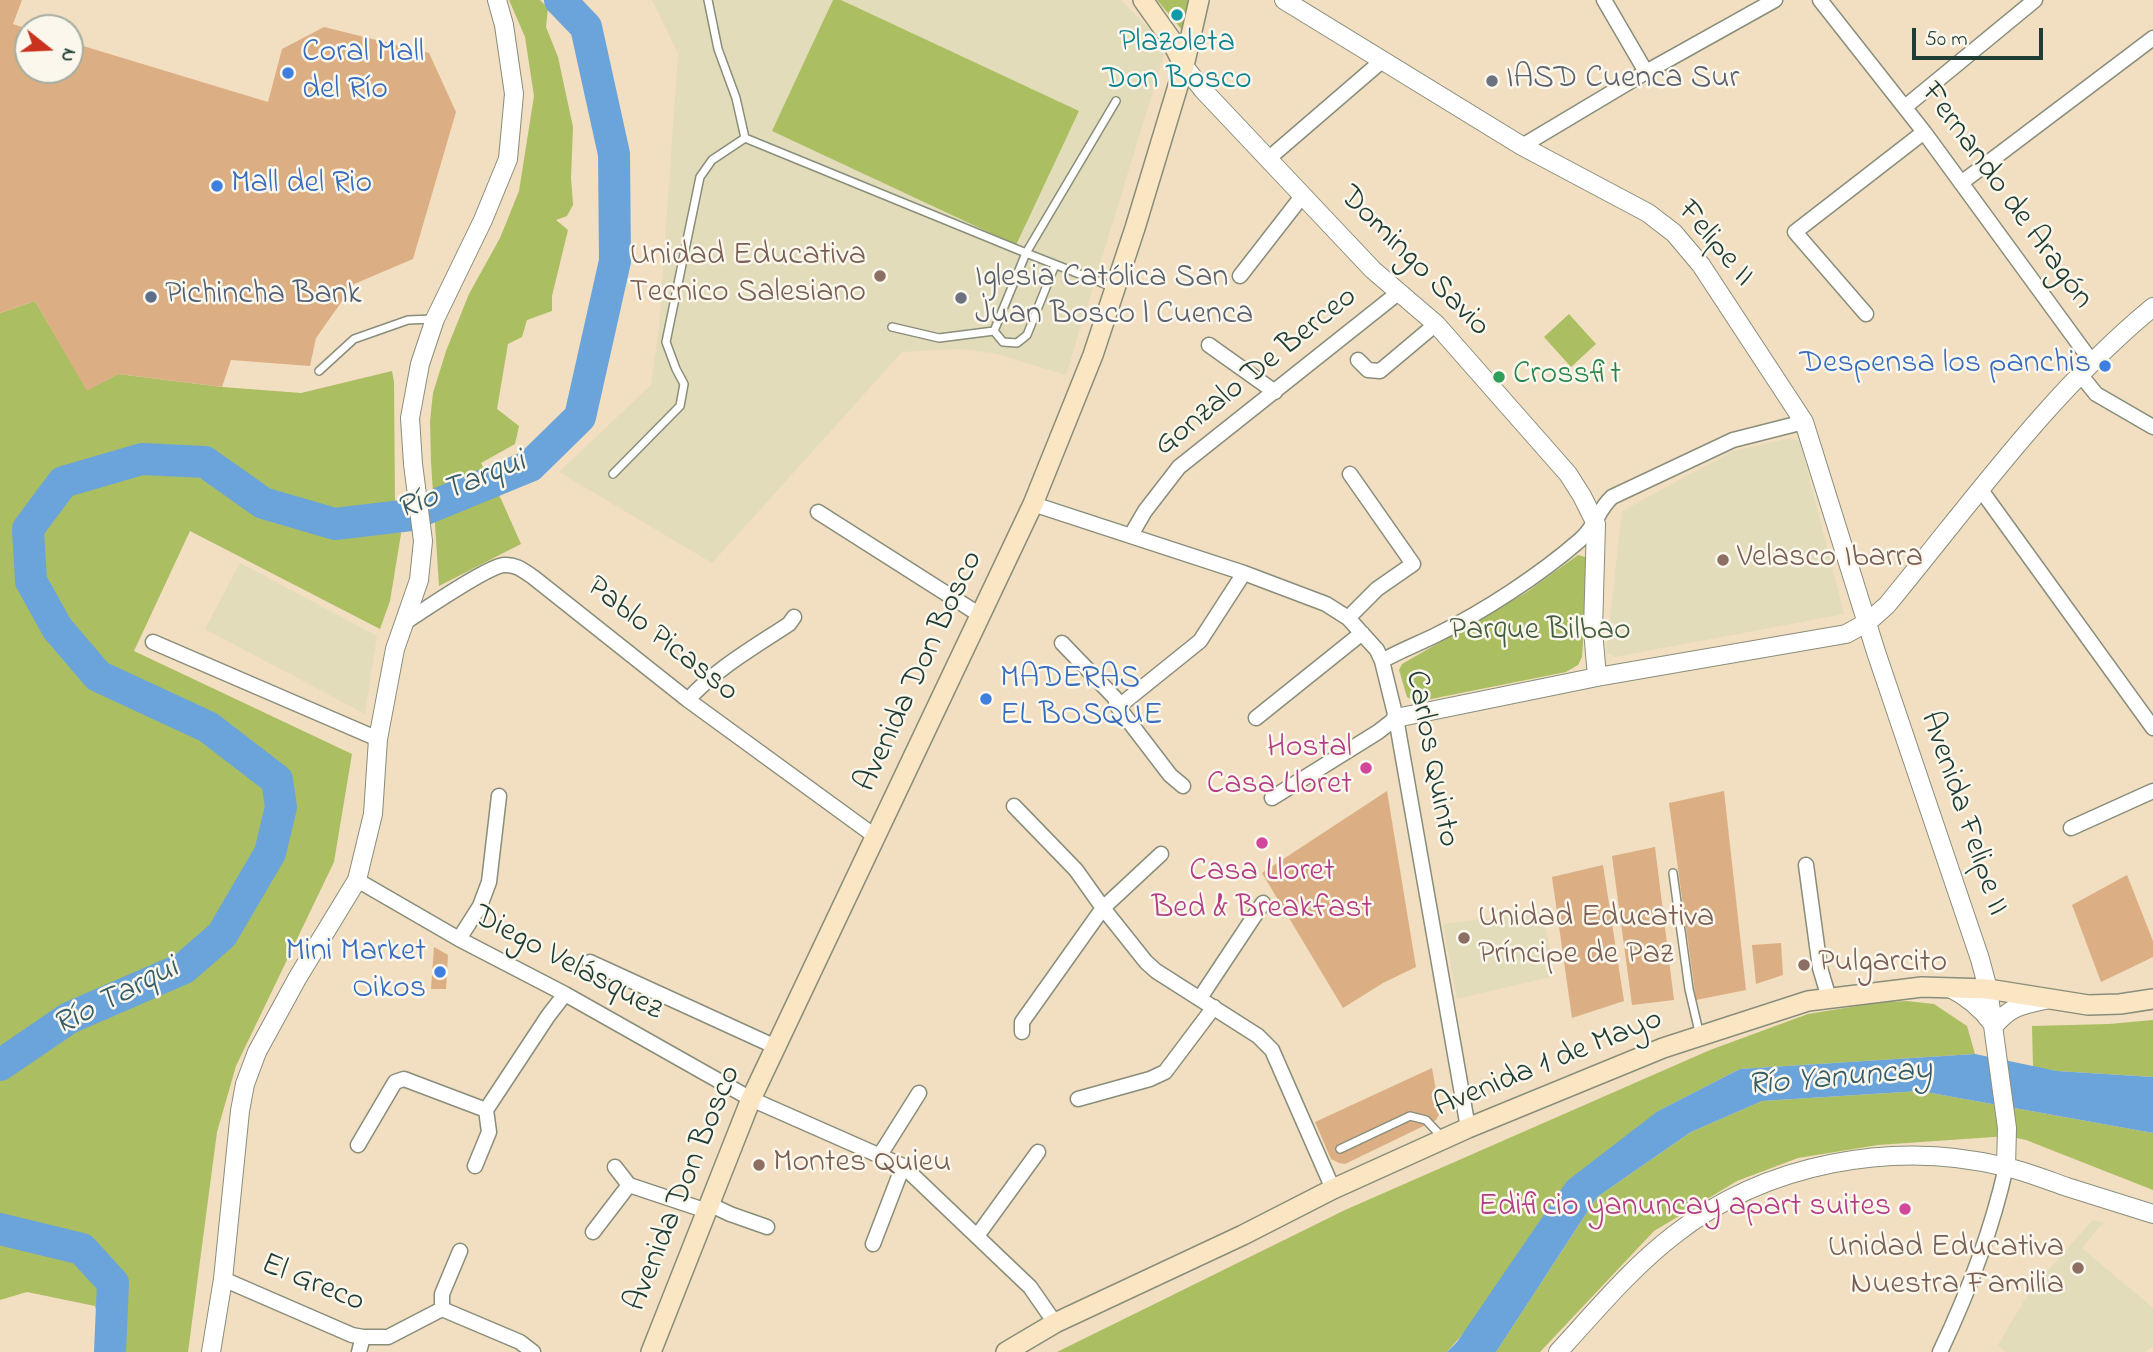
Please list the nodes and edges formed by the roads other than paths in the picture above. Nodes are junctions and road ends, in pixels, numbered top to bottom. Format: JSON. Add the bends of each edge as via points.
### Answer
{"nodes":[{"id":1,"x":496,"y":0,"type":"edge"},
{"id":2,"x":708,"y":0,"type":"edge"},
{"id":3,"x":1143,"y":0,"type":"edge"},
{"id":4,"x":1199,"y":0,"type":"edge"},
{"id":5,"x":1284,"y":0,"type":"edge"},
{"id":6,"x":1604,"y":0,"type":"edge"},
{"id":7,"x":1775,"y":0,"type":"edge"},
{"id":8,"x":1820,"y":0,"type":"edge"},
{"id":9,"x":2035,"y":0,"type":"edge"},
{"id":10,"x":2153,"y":38,"type":"edge"},
{"id":11,"x":1383,"y":61,"type":"junction"},
{"id":12,"x":1184,"y":66,"type":"junction"},
{"id":13,"x":1646,"y":72,"type":"junction"},
{"id":14,"x":1116,"y":101,"type":"dead end"},
{"id":15,"x":1905,"y":107,"type":"junction"},
{"id":16,"x":1924,"y":132,"type":"junction"},
{"id":17,"x":745,"y":138,"type":"junction"},
{"id":18,"x":1522,"y":146,"type":"junction"},
{"id":19,"x":1268,"y":159,"type":"junction"},
{"id":20,"x":1961,"y":183,"type":"junction"},
{"id":21,"x":1303,"y":195,"type":"junction"},
{"id":22,"x":1026,"y":253,"type":"junction"},
{"id":23,"x":1055,"y":265,"type":"junction"},
{"id":24,"x":1240,"y":276,"type":"dead end"},
{"id":25,"x":1115,"y":288,"type":"junction"},
{"id":26,"x":1398,"y":293,"type":"junction"},
{"id":27,"x":2153,"y":307,"type":"edge"},
{"id":28,"x":1866,"y":314,"type":"dead end"},
{"id":29,"x":435,"y":319,"type":"junction"},
{"id":30,"x":1436,"y":324,"type":"junction"},
{"id":31,"x":892,"y":327,"type":"dead end"},
{"id":32,"x":994,"y":331,"type":"junction"},
{"id":33,"x":1209,"y":345,"type":"dead end"},
{"id":34,"x":1358,"y":360,"type":"dead end"},
{"id":35,"x":2086,"y":368,"type":"junction"},
{"id":36,"x":319,"y":371,"type":"dead end"},
{"id":37,"x":1275,"y":392,"type":"junction"},
{"id":38,"x":1804,"y":422,"type":"junction"},
{"id":39,"x":2153,"y":427,"type":"edge"},
{"id":40,"x":613,"y":474,"type":"dead end"},
{"id":41,"x":1350,"y":474,"type":"dead end"},
{"id":42,"x":1981,"y":490,"type":"junction"},
{"id":43,"x":1033,"y":505,"type":"junction"},
{"id":44,"x":818,"y":513,"type":"dead end"},
{"id":45,"x":1596,"y":524,"type":"junction"},
{"id":46,"x":1131,"y":535,"type":"junction"},
{"id":47,"x":1244,"y":573,"type":"junction"},
{"id":48,"x":980,"y":615,"type":"junction"},
{"id":49,"x":794,"y":617,"type":"dead end"},
{"id":50,"x":1348,"y":618,"type":"junction"},
{"id":51,"x":1868,"y":622,"type":"junction"},
{"id":52,"x":404,"y":623,"type":"junction"},
{"id":53,"x":1362,"y":633,"type":"junction"},
{"id":54,"x":153,"y":642,"type":"dead end"},
{"id":55,"x":1062,"y":643,"type":"dead end"},
{"id":56,"x":1382,"y":661,"type":"junction"},
{"id":57,"x":1597,"y":677,"type":"junction"},
{"id":58,"x":688,"y":700,"type":"junction"},
{"id":59,"x":1118,"y":707,"type":"junction"},
{"id":60,"x":1256,"y":718,"type":"dead end"},
{"id":61,"x":1396,"y":718,"type":"junction"},
{"id":62,"x":2153,"y":728,"type":"edge"},
{"id":63,"x":378,"y":739,"type":"junction"},
{"id":64,"x":1183,"y":786,"type":"dead end"},
{"id":65,"x":2153,"y":791,"type":"edge"},
{"id":66,"x":499,"y":796,"type":"dead end"},
{"id":67,"x":1272,"y":798,"type":"dead end"},
{"id":68,"x":1014,"y":806,"type":"dead end"},
{"id":69,"x":2071,"y":828,"type":"dead end"},
{"id":70,"x":876,"y":837,"type":"junction"},
{"id":71,"x":1161,"y":854,"type":"dead end"},
{"id":72,"x":1806,"y":865,"type":"dead end"},
{"id":73,"x":1672,"y":873,"type":"dead end"},
{"id":74,"x":357,"y":880,"type":"junction"},
{"id":75,"x":1263,"y":904,"type":"dead end"},
{"id":76,"x":1102,"y":908,"type":"junction"},
{"id":77,"x":459,"y":939,"type":"junction"},
{"id":78,"x":590,"y":962,"type":"dead end"},
{"id":79,"x":1949,"y":987,"type":"junction"},
{"id":80,"x":1988,"y":989,"type":"junction"},
{"id":81,"x":565,"y":995,"type":"junction"},
{"id":82,"x":1200,"y":998,"type":"junction"},
{"id":83,"x":1829,"y":998,"type":"junction"},
{"id":84,"x":2048,"y":999,"type":"junction"},
{"id":85,"x":2153,"y":999,"type":"edge"},
{"id":86,"x":1214,"y":1007,"type":"junction"},
{"id":87,"x":1994,"y":1026,"type":"junction"},
{"id":88,"x":1022,"y":1032,"type":"dead end"},
{"id":89,"x":1700,"y":1036,"type":"junction"},
{"id":90,"x":776,"y":1047,"type":"junction"},
{"id":91,"x":919,"y":1093,"type":"dead end"},
{"id":92,"x":751,"y":1099,"type":"junction"},
{"id":93,"x":1078,"y":1099,"type":"dead end"},
{"id":94,"x":486,"y":1110,"type":"junction"},
{"id":95,"x":1468,"y":1128,"type":"junction"},
{"id":96,"x":2007,"y":1132,"type":"junction"},
{"id":97,"x":1444,"y":1139,"type":"junction"},
{"id":98,"x":358,"y":1145,"type":"dead end"},
{"id":99,"x":1340,"y":1149,"type":"dead end"},
{"id":100,"x":1038,"y":1152,"type":"dead end"},
{"id":101,"x":880,"y":1155,"type":"junction"},
{"id":102,"x":1976,"y":1162,"type":"junction"},
{"id":103,"x":475,"y":1166,"type":"dead end"},
{"id":104,"x":903,"y":1166,"type":"junction"},
{"id":105,"x":615,"y":1167,"type":"dead end"},
{"id":106,"x":2006,"y":1167,"type":"junction"},
{"id":107,"x":629,"y":1185,"type":"junction"},
{"id":108,"x":1333,"y":1189,"type":"junction"},
{"id":109,"x":708,"y":1207,"type":"junction"},
{"id":110,"x":2153,"y":1214,"type":"edge"},
{"id":111,"x":766,"y":1227,"type":"dead end"},
{"id":112,"x":593,"y":1233,"type":"dead end"},
{"id":113,"x":977,"y":1236,"type":"junction"},
{"id":114,"x":873,"y":1244,"type":"dead end"},
{"id":115,"x":460,"y":1251,"type":"dead end"},
{"id":116,"x":223,"y":1279,"type":"junction"},
{"id":117,"x":442,"y":1309,"type":"junction"},
{"id":118,"x":1055,"y":1323,"type":"junction"},
{"id":119,"x":363,"y":1337,"type":"junction"},
{"id":120,"x":211,"y":1352,"type":"edge"},
{"id":121,"x":359,"y":1352,"type":"edge"},
{"id":122,"x":533,"y":1352,"type":"edge"},
{"id":123,"x":651,"y":1352,"type":"edge"},
{"id":124,"x":1006,"y":1352,"type":"edge"},
{"id":125,"x":1558,"y":1352,"type":"edge"},
{"id":126,"x":1941,"y":1352,"type":"edge"}],
"edges":[{"from":1,"to":29,"type":"street","via":[[514,94],[508,159]]},
{"from":2,"to":17,"type":"lane"},
{"from":3,"to":12,"type":"main road"},
{"from":4,"to":12,"type":"main road","name":"Avenida Don Bosco"},
{"from":5,"to":11,"type":"street","name":"Felipe II"},
{"from":6,"to":13,"type":"street"},
{"from":7,"to":13,"type":"street"},
{"from":8,"to":15,"type":"street","name":"Fernando de Aragón"},
{"from":9,"to":15,"type":"street"},
{"from":10,"to":20,"type":"street"},
{"from":11,"to":18,"type":"street","name":"Felipe II"},
{"from":11,"to":19,"type":"street"},
{"from":12,"to":19,"type":"street","name":"Domingo Savio"},
{"from":12,"to":25,"type":"main road","name":"Avenida Don Bosco"},
{"from":13,"to":18,"type":"street"},
{"from":14,"to":22,"type":"lane"},
{"from":15,"to":16,"type":"street","name":"Fernando de Aragón"},
{"from":16,"to":20,"type":"street","name":"Fernando de Aragón"},
{"from":16,"to":28,"type":"street","via":[[1796,232]]},
{"from":17,"to":22,"type":"lane"},
{"from":17,"to":40,"type":"lane","via":[[712,160],[700,177],[666,342],[684,384],[680,406]]},
{"from":18,"to":38,"type":"street","name":"Felipe II","via":[[1648,213],[1674,233],[1701,265]]},
{"from":19,"to":21,"type":"street","name":"Domingo Savio"},
{"from":20,"to":35,"type":"street","name":"Fernando de Aragón"},
{"from":21,"to":24,"type":"street"},
{"from":21,"to":26,"type":"street","name":"Domingo Savio"},
{"from":22,"to":23,"type":"lane"},
{"from":22,"to":32,"type":"lane"},
{"from":23,"to":25,"type":"lane"},
{"from":23,"to":32,"type":"lane","via":[[1027,335],[1017,343],[1003,342]]},
{"from":25,"to":43,"type":"main road","name":"Avenida Don Bosco"},
{"from":26,"to":30,"type":"street","name":"Domingo Savio"},
{"from":26,"to":37,"type":"street","name":"Gonzalo De Berceo"},
{"from":27,"to":35,"type":"street"},
{"from":29,"to":36,"type":"lane","via":[[408,320],[354,339]]},
{"from":29,"to":52,"type":"street","via":[[420,364],[410,418],[423,541],[419,580]]},
{"from":30,"to":34,"type":"street","via":[[1380,371],[1367,370]]},
{"from":30,"to":45,"type":"street","name":"Domingo Savio","via":[[1568,474]]},
{"from":31,"to":32,"type":"lane","via":[[939,338]]},
{"from":33,"to":37,"type":"street"},
{"from":35,"to":39,"type":"street","name":"Fernando de Aragón","via":[[2096,394]]},
{"from":35,"to":42,"type":"street"},
{"from":37,"to":46,"type":"street","name":"Gonzalo De Berceo","via":[[1179,467]]},
{"from":38,"to":45,"type":"street","via":[[1733,440],[1612,497],[1601,507]]},
{"from":38,"to":51,"type":"street","name":"Felipe II"},
{"from":41,"to":50,"type":"street","via":[[1413,564],[1377,589]]},
{"from":42,"to":51,"type":"street"},
{"from":42,"to":62,"type":"street"},
{"from":43,"to":46,"type":"street","name":"Carlos Quinto"},
{"from":43,"to":48,"type":"main road","name":"Avenida Don Bosco"},
{"from":44,"to":48,"type":"street"},
{"from":45,"to":56,"type":"street","via":[[1499,599]]},
{"from":45,"to":57,"type":"street","name":"Domingo Savio","via":[[1593,630]]},
{"from":46,"to":47,"type":"street","name":"Carlos Quinto"},
{"from":47,"to":50,"type":"street","name":"Carlos Quinto","via":[[1326,604]]},
{"from":47,"to":59,"type":"street","via":[[1200,641]]},
{"from":48,"to":70,"type":"main road","name":"Avenida Don Bosco"},
{"from":49,"to":58,"type":"street"},
{"from":50,"to":53,"type":"street","name":"Carlos Quinto"},
{"from":51,"to":57,"type":"street","via":[[1846,634]]},
{"from":51,"to":80,"type":"street","name":"Avenida Felipe II"},
{"from":52,"to":58,"type":"street","name":"Pablo Picasso","via":[[500,565],[516,566]]},
{"from":52,"to":63,"type":"street"},
{"from":53,"to":56,"type":"street","name":"Carlos Quinto"},
{"from":53,"to":60,"type":"street"},
{"from":54,"to":63,"type":"street"},
{"from":55,"to":59,"type":"street","via":[[1115,698]]},
{"from":56,"to":61,"type":"street","name":"Carlos Quinto"},
{"from":57,"to":61,"type":"street"},
{"from":58,"to":70,"type":"street","name":"Pablo Picasso"},
{"from":59,"to":64,"type":"street"},
{"from":61,"to":67,"type":"street"},
{"from":61,"to":95,"type":"street","name":"Carlos Quinto"},
{"from":63,"to":74,"type":"street","via":[[373,814]]},
{"from":65,"to":69,"type":"street"},
{"from":66,"to":77,"type":"street","via":[[489,881]]},
{"from":68,"to":76,"type":"street","via":[[1076,870]]},
{"from":70,"to":90,"type":"main road","name":"Avenida Don Bosco"},
{"from":71,"to":76,"type":"street"},
{"from":72,"to":83,"type":"street","via":[[1820,968]]},
{"from":73,"to":89,"type":"lane"},
{"from":74,"to":77,"type":"street","name":"Diego Velásquez"},
{"from":74,"to":116,"type":"street","via":[[298,976],[245,1084]]},
{"from":75,"to":82,"type":"street"},
{"from":76,"to":82,"type":"street","via":[[1146,962]]},
{"from":76,"to":88,"type":"street","via":[[1023,1022]]},
{"from":77,"to":81,"type":"street","name":"Diego Velásquez"},
{"from":78,"to":90,"type":"street"},
{"from":79,"to":80,"type":"main road","name":"Avenida 1 de Mayo"},
{"from":79,"to":83,"type":"main road","name":"Avenida 1 de Mayo"},
{"from":79,"to":87,"type":"street","via":[[1968,997]]},
{"from":80,"to":84,"type":"main road","name":"Avenida 1 de Mayo"},
{"from":80,"to":87,"type":"street","name":"Avenida Felipe II"},
{"from":81,"to":92,"type":"street","name":"Diego Velásquez"},
{"from":81,"to":94,"type":"street"},
{"from":82,"to":86,"type":"street"},
{"from":83,"to":89,"type":"main road","name":"Avenida 1 de Mayo"},
{"from":84,"to":85,"type":"main road","name":"Avenida 1 de Mayo","via":[[2120,1004]]},
{"from":84,"to":87,"type":"street","via":[[2014,1008]]},
{"from":86,"to":93,"type":"street","via":[[1165,1073]]},
{"from":86,"to":108,"type":"street","via":[[1272,1050]]},
{"from":87,"to":96,"type":"street"},
{"from":89,"to":95,"type":"main road","name":"Avenida 1 de Mayo"},
{"from":90,"to":92,"type":"main road","name":"Avenida Don Bosco"},
{"from":91,"to":101,"type":"street"},
{"from":92,"to":101,"type":"street","name":"Diego Velásquez"},
{"from":92,"to":109,"type":"main road","name":"Avenida Don Bosco"},
{"from":94,"to":98,"type":"street","via":[[404,1079],[395,1082]]},
{"from":94,"to":103,"type":"street","via":[[489,1132]]},
{"from":95,"to":97,"type":"main road","name":"Avenida 1 de Mayo"},
{"from":96,"to":102,"type":"street","via":[[1990,1158]]},
{"from":96,"to":106,"type":"street"},
{"from":97,"to":99,"type":"lane","via":[[1426,1120],[1410,1116]]},
{"from":97,"to":108,"type":"main road","name":"Avenida 1 de Mayo"},
{"from":100,"to":113,"type":"street"},
{"from":101,"to":104,"type":"street","name":"Diego Velásquez"},
{"from":102,"to":106,"type":"street"},
{"from":102,"to":125,"type":"street","via":[[1913,1155],[1834,1163],[1732,1197],[1672,1236]]},
{"from":104,"to":113,"type":"street","name":"Diego Velásquez"},
{"from":104,"to":114,"type":"street"},
{"from":105,"to":107,"type":"street"},
{"from":106,"to":110,"type":"street"},
{"from":106,"to":126,"type":"street","via":[[1974,1273]]},
{"from":107,"to":109,"type":"street"},
{"from":107,"to":112,"type":"street"},
{"from":108,"to":118,"type":"main road","name":"Avenida 1 de Mayo"},
{"from":109,"to":111,"type":"street"},
{"from":109,"to":123,"type":"main road","name":"Avenida Don Bosco"},
{"from":113,"to":118,"type":"street","name":"Diego Velásquez","via":[[1030,1287]]},
{"from":115,"to":117,"type":"street","via":[[442,1294]]},
{"from":116,"to":119,"type":"street","name":"El Greco"},
{"from":116,"to":120,"type":"street"},
{"from":117,"to":119,"type":"street","name":"El Greco","via":[[388,1337]]},
{"from":117,"to":122,"type":"street"},
{"from":118,"to":124,"type":"main road","name":"Avenida 1 de Mayo"},
{"from":119,"to":121,"type":"street"}]}
